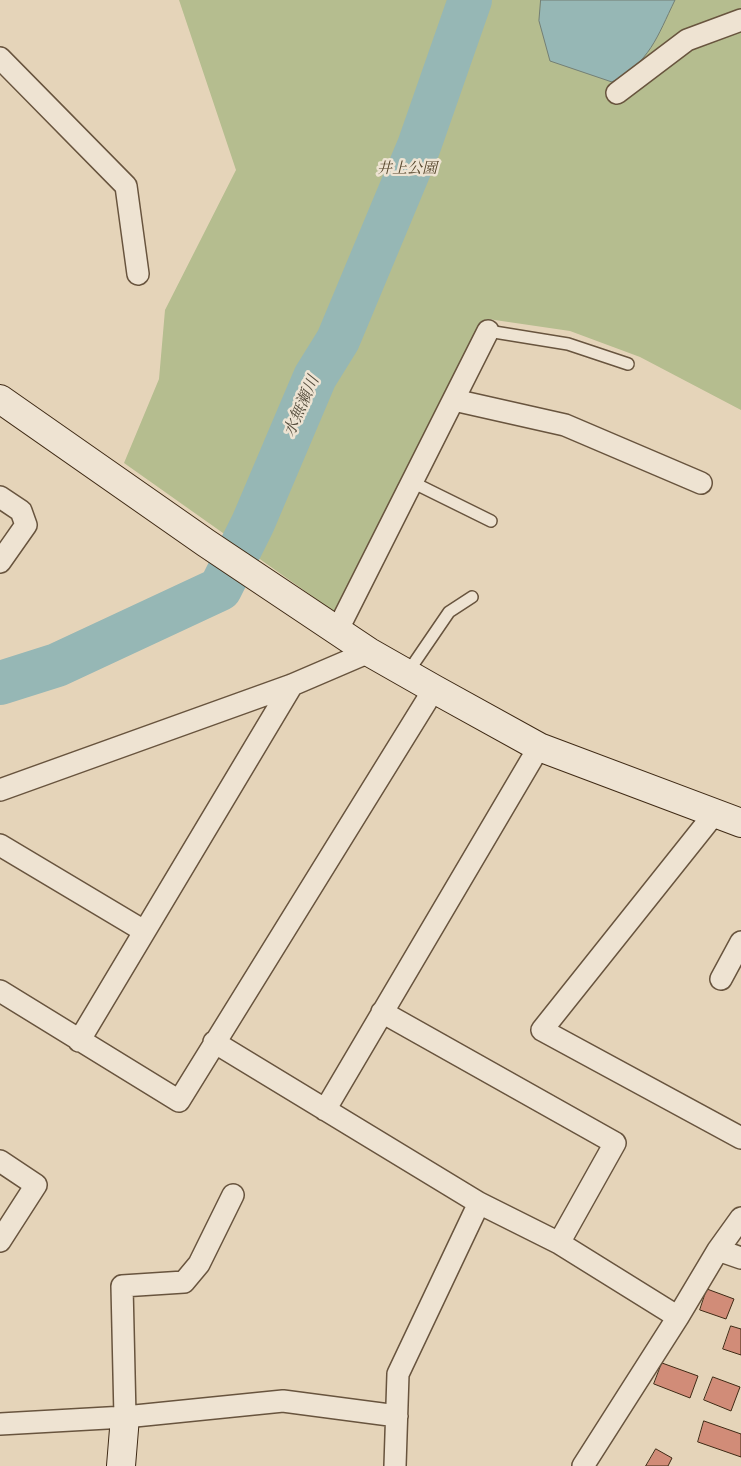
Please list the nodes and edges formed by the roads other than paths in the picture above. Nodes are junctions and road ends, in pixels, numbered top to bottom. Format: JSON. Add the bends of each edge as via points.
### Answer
{"nodes":[{"id":1,"x":741,"y":20,"type":"edge"},
{"id":2,"x":0,"y":58,"type":"edge"},
{"id":3,"x":617,"y":93,"type":"dead end"},
{"id":4,"x":138,"y":274,"type":"dead end"},
{"id":5,"x":488,"y":331,"type":"joint"},
{"id":6,"x":628,"y":364,"type":"dead end"},
{"id":7,"x":0,"y":399,"type":"edge"},
{"id":8,"x":454,"y":400,"type":"junction"},
{"id":9,"x":412,"y":482,"type":"junction"},
{"id":10,"x":701,"y":482,"type":"dead end"},
{"id":11,"x":0,"y":497,"type":"edge"},
{"id":12,"x":491,"y":521,"type":"dead end"},
{"id":13,"x":0,"y":562,"type":"edge"},
{"id":14,"x":472,"y":597,"type":"dead end"},
{"id":15,"x":338,"y":631,"type":"junction"},
{"id":16,"x":369,"y":652,"type":"junction"},
{"id":17,"x":408,"y":672,"type":"junction"},
{"id":18,"x":292,"y":685,"type":"junction"},
{"id":19,"x":434,"y":690,"type":"junction"},
{"id":20,"x":539,"y":747,"type":"junction"},
{"id":21,"x":0,"y":790,"type":"edge"},
{"id":22,"x":715,"y":813,"type":"junction"},
{"id":23,"x":741,"y":823,"type":"edge"},
{"id":24,"x":0,"y":845,"type":"edge"},
{"id":25,"x":144,"y":932,"type":"junction"},
{"id":26,"x":741,"y":942,"type":"edge"},
{"id":27,"x":721,"y":980,"type":"dead end"},
{"id":28,"x":0,"y":991,"type":"edge"},
{"id":29,"x":382,"y":1012,"type":"junction"},
{"id":30,"x":79,"y":1040,"type":"junction"},
{"id":31,"x":214,"y":1042,"type":"junction"},
{"id":32,"x":325,"y":1110,"type":"junction"},
{"id":33,"x":741,"y":1138,"type":"edge"},
{"id":34,"x":0,"y":1161,"type":"edge"},
{"id":35,"x":233,"y":1195,"type":"dead end"},
{"id":36,"x":479,"y":1203,"type":"junction"},
{"id":37,"x":741,"y":1218,"type":"edge"},
{"id":38,"x":0,"y":1241,"type":"edge"},
{"id":39,"x":559,"y":1243,"type":"junction"},
{"id":40,"x":718,"y":1250,"type":"junction"},
{"id":41,"x":741,"y":1258,"type":"edge"},
{"id":42,"x":678,"y":1317,"type":"junction"},
{"id":43,"x":125,"y":1416,"type":"junction"},
{"id":44,"x":397,"y":1416,"type":"junction"},
{"id":45,"x":0,"y":1424,"type":"edge"},
{"id":46,"x":121,"y":1466,"type":"edge"},
{"id":47,"x":395,"y":1466,"type":"edge"},
{"id":48,"x":583,"y":1466,"type":"edge"}],
"edges":[{"from":1,"to":3,"type":"street","via":[[687,40]]},
{"from":2,"to":4,"type":"street","via":[[126,186]]},
{"from":5,"to":6,"type":"lane","via":[[568,344]]},
{"from":5,"to":8,"type":"street"},
{"from":7,"to":15,"type":"street"},
{"from":8,"to":9,"type":"street"},
{"from":8,"to":10,"type":"street","via":[[565,425]]},
{"from":9,"to":12,"type":"lane"},
{"from":9,"to":15,"type":"street"},
{"from":11,"to":13,"type":"street","via":[[21,511],[26,525]]},
{"from":14,"to":17,"type":"lane","via":[[449,612]]},
{"from":15,"to":16,"type":"street"},
{"from":16,"to":17,"type":"street"},
{"from":16,"to":18,"type":"street"},
{"from":17,"to":19,"type":"street"},
{"from":18,"to":21,"type":"street"},
{"from":18,"to":25,"type":"street"},
{"from":19,"to":20,"type":"street"},
{"from":19,"to":31,"type":"street"},
{"from":20,"to":22,"type":"street"},
{"from":20,"to":29,"type":"street"},
{"from":22,"to":23,"type":"street"},
{"from":22,"to":33,"type":"street","via":[[542,1030]]},
{"from":24,"to":25,"type":"street"},
{"from":25,"to":30,"type":"street"},
{"from":26,"to":27,"type":"street"},
{"from":28,"to":30,"type":"street"},
{"from":29,"to":32,"type":"street"},
{"from":29,"to":39,"type":"street","via":[[615,1143]]},
{"from":30,"to":31,"type":"street","via":[[179,1100]]},
{"from":31,"to":32,"type":"street"},
{"from":32,"to":36,"type":"street"},
{"from":34,"to":38,"type":"street","via":[[36,1185]]},
{"from":35,"to":43,"type":"street","via":[[199,1264],[184,1282],[122,1286]]},
{"from":36,"to":39,"type":"street"},
{"from":36,"to":44,"type":"street","via":[[398,1374]]},
{"from":37,"to":40,"type":"street"},
{"from":39,"to":42,"type":"street"},
{"from":40,"to":41,"type":"street"},
{"from":40,"to":42,"type":"street"},
{"from":42,"to":48,"type":"street"},
{"from":43,"to":44,"type":"street","via":[[283,1401]]},
{"from":43,"to":45,"type":"street"},
{"from":43,"to":46,"type":"street"},
{"from":44,"to":47,"type":"street"}]}
